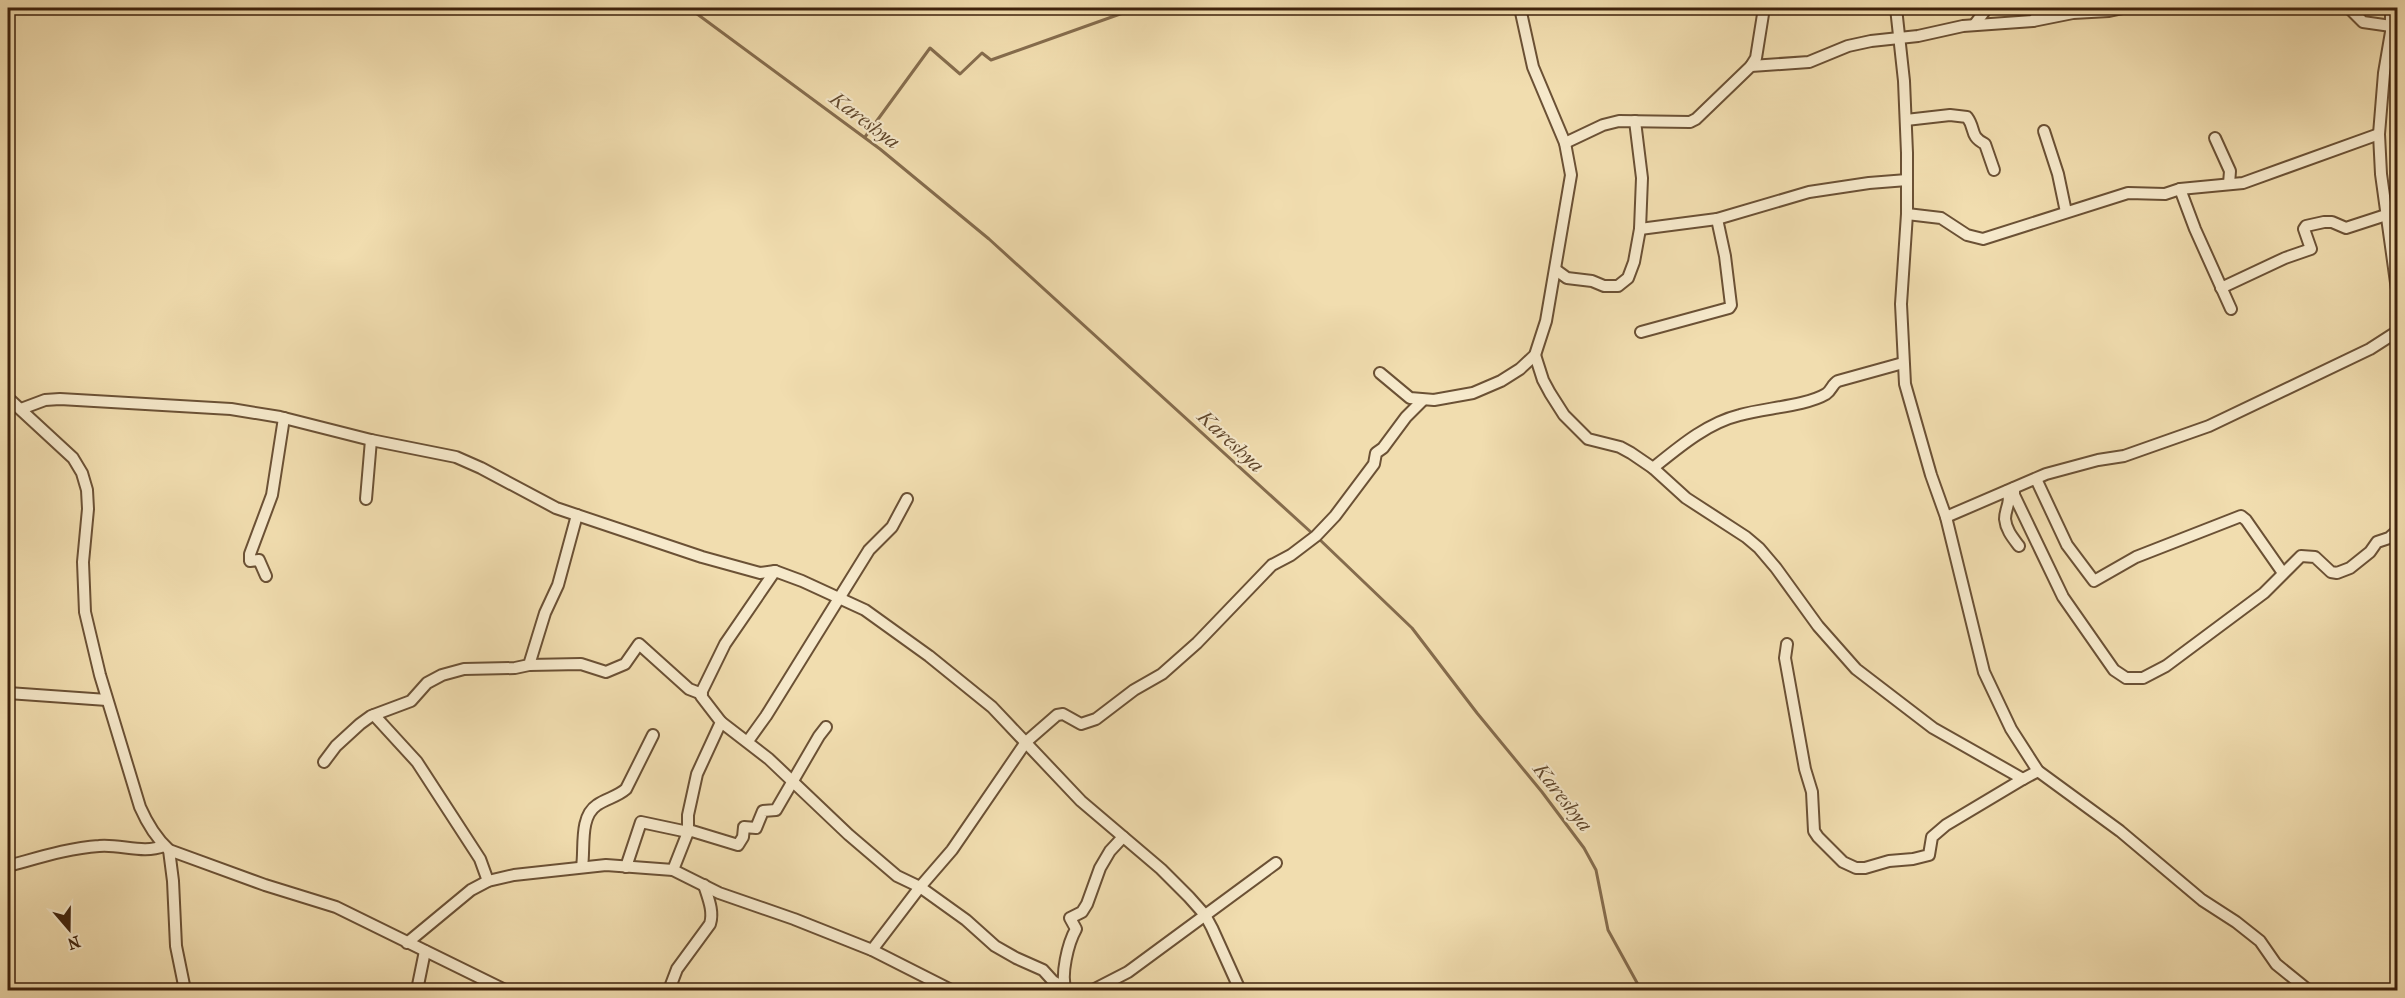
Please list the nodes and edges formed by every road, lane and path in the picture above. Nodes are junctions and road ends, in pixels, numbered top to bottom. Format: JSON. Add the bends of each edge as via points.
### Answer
{"nodes":[{"id":1,"x":1520,"y":8,"type":"edge"},
{"id":2,"x":1764,"y":8,"type":"edge"},
{"id":3,"x":1896,"y":8,"type":"edge"},
{"id":4,"x":1987,"y":8,"type":"edge"},
{"id":5,"x":2037,"y":8,"type":"edge"},
{"id":6,"x":2123,"y":8,"type":"edge"},
{"id":7,"x":2349,"y":8,"type":"edge"},
{"id":8,"x":2391,"y":8,"type":"edge"},
{"id":9,"x":2033,"y":21,"type":"junction"},
{"id":10,"x":1975,"y":24,"type":"junction"},
{"id":11,"x":2393,"y":31,"type":"edge"},
{"id":12,"x":1899,"y":39,"type":"junction"},
{"id":13,"x":1752,"y":66,"type":"junction"},
{"id":14,"x":1906,"y":120,"type":"junction"},
{"id":15,"x":1635,"y":121,"type":"junction"},
{"id":16,"x":2043,"y":131,"type":"dead end"},
{"id":17,"x":2379,"y":134,"type":"junction"},
{"id":18,"x":2215,"y":138,"type":"dead end"},
{"id":19,"x":1565,"y":143,"type":"junction"},
{"id":20,"x":1994,"y":170,"type":"dead end"},
{"id":21,"x":1907,"y":180,"type":"junction"},
{"id":22,"x":2229,"y":184,"type":"junction"},
{"id":23,"x":2180,"y":189,"type":"junction"},
{"id":24,"x":2066,"y":212,"type":"junction"},
{"id":25,"x":1907,"y":214,"type":"junction"},
{"id":26,"x":2386,"y":215,"type":"junction"},
{"id":27,"x":1717,"y":219,"type":"junction"},
{"id":28,"x":1640,"y":229,"type":"junction"},
{"id":29,"x":1556,"y":270,"type":"junction"},
{"id":30,"x":2221,"y":288,"type":"junction"},
{"id":31,"x":2397,"y":297,"type":"edge"},
{"id":32,"x":2231,"y":309,"type":"dead end"},
{"id":33,"x":2397,"y":331,"type":"edge"},
{"id":34,"x":1641,"y":332,"type":"dead end"},
{"id":35,"x":1535,"y":355,"type":"junction"},
{"id":36,"x":1903,"y":363,"type":"junction"},
{"id":37,"x":1380,"y":373,"type":"dead end"},
{"id":38,"x":8,"y":398,"type":"edge"},
{"id":39,"x":1424,"y":400,"type":"junction"},
{"id":40,"x":21,"y":409,"type":"junction"},
{"id":41,"x":284,"y":418,"type":"junction"},
{"id":42,"x":371,"y":440,"type":"junction"},
{"id":43,"x":1653,"y":468,"type":"junction"},
{"id":44,"x":2036,"y":479,"type":"junction"},
{"id":45,"x":2010,"y":489,"type":"junction"},
{"id":46,"x":366,"y":499,"type":"dead end"},
{"id":47,"x":907,"y":499,"type":"dead end"},
{"id":48,"x":577,"y":515,"type":"junction"},
{"id":49,"x":1946,"y":517,"type":"junction"},
{"id":50,"x":2397,"y":530,"type":"edge"},
{"id":51,"x":2019,"y":546,"type":"dead end"},
{"id":52,"x":775,"y":571,"type":"junction"},
{"id":53,"x":2283,"y":573,"type":"junction"},
{"id":54,"x":266,"y":576,"type":"dead end"},
{"id":55,"x":839,"y":598,"type":"junction"},
{"id":56,"x":1786,"y":644,"type":"dead end"},
{"id":57,"x":529,"y":665,"type":"junction"},
{"id":58,"x":8,"y":693,"type":"edge"},
{"id":59,"x":702,"y":694,"type":"junction"},
{"id":60,"x":107,"y":700,"type":"junction"},
{"id":61,"x":374,"y":715,"type":"junction"},
{"id":62,"x":721,"y":722,"type":"junction"},
{"id":63,"x":826,"y":727,"type":"dead end"},
{"id":64,"x":653,"y":735,"type":"dead end"},
{"id":65,"x":748,"y":741,"type":"junction"},
{"id":66,"x":1026,"y":742,"type":"junction"},
{"id":67,"x":324,"y":762,"type":"dead end"},
{"id":68,"x":2038,"y":771,"type":"junction"},
{"id":69,"x":2023,"y":779,"type":"junction"},
{"id":70,"x":793,"y":780,"type":"junction"},
{"id":71,"x":688,"y":832,"type":"junction"},
{"id":72,"x":1123,"y":837,"type":"junction"},
{"id":73,"x":166,"y":848,"type":"junction"},
{"id":74,"x":1276,"y":864,"type":"dead end"},
{"id":75,"x":8,"y":866,"type":"edge"},
{"id":76,"x":582,"y":867,"type":"junction"},
{"id":77,"x":626,"y":867,"type":"junction"},
{"id":78,"x":673,"y":870,"type":"junction"},
{"id":79,"x":488,"y":881,"type":"junction"},
{"id":80,"x":704,"y":885,"type":"junction"},
{"id":81,"x":920,"y":887,"type":"junction"},
{"id":82,"x":1205,"y":915,"type":"junction"},
{"id":83,"x":407,"y":944,"type":"junction"},
{"id":84,"x":872,"y":950,"type":"junction"},
{"id":85,"x":425,"y":951,"type":"junction"},
{"id":86,"x":935,"y":987,"type":"edge"},
{"id":87,"x":1066,"y":989,"type":"edge"},
{"id":88,"x":185,"y":990,"type":"edge"},
{"id":89,"x":417,"y":990,"type":"edge"},
{"id":90,"x":505,"y":990,"type":"edge"},
{"id":91,"x":669,"y":990,"type":"edge"},
{"id":92,"x":951,"y":990,"type":"edge"},
{"id":93,"x":1093,"y":990,"type":"edge"},
{"id":94,"x":1240,"y":990,"type":"edge"},
{"id":95,"x":2308,"y":990,"type":"edge"}],
"edges":[{"from":1,"to":19,"type":"street","via":[[1533,68]]},
{"from":2,"to":13,"type":"street"},
{"from":3,"to":12,"type":"street"},
{"from":4,"to":10,"type":"street"},
{"from":5,"to":9,"type":"street"},
{"from":6,"to":9,"type":"street"},
{"from":7,"to":11,"type":"street","via":[[2363,22]]},
{"from":8,"to":11,"type":"street"},
{"from":9,"to":10,"type":"street"},
{"from":10,"to":12,"type":"street"},
{"from":11,"to":17,"type":"street","via":[[2384,73]]},
{"from":12,"to":13,"type":"street","via":[[1848,46],[1809,63]]},
{"from":12,"to":14,"type":"street"},
{"from":13,"to":15,"type":"street","via":[[1690,122]]},
{"from":14,"to":20,"type":"street","via":[[1967,117],[1974,136],[1985,144]]},
{"from":14,"to":21,"type":"street"},
{"from":15,"to":19,"type":"street","via":[[1613,122]]},
{"from":15,"to":28,"type":"street","via":[[1642,178]]},
{"from":16,"to":24,"type":"street"},
{"from":17,"to":22,"type":"street","via":[[2243,183]]},
{"from":17,"to":26,"type":"street"},
{"from":18,"to":22,"type":"street","via":[[2230,171]]},
{"from":19,"to":29,"type":"street","via":[[1571,175]]},
{"from":21,"to":25,"type":"street"},
{"from":21,"to":27,"type":"street","via":[[1809,192]]},
{"from":22,"to":23,"type":"street"},
{"from":23,"to":24,"type":"street","via":[[2165,194],[2128,194]]},
{"from":23,"to":30,"type":"street"},
{"from":24,"to":25,"type":"street","via":[[1983,239],[1966,235],[1941,218]]},
{"from":25,"to":36,"type":"street"},
{"from":26,"to":30,"type":"street","via":[[2346,228],[2332,222],[2306,226],[2311,249],[2307,252]]},
{"from":26,"to":31,"type":"street"},
{"from":27,"to":28,"type":"street"},
{"from":27,"to":34,"type":"street","via":[[1729,308]]},
{"from":28,"to":29,"type":"street","via":[[1628,278],[1618,286],[1567,278]]},
{"from":29,"to":35,"type":"street"},
{"from":30,"to":32,"type":"street"},
{"from":33,"to":44,"type":"street","via":[[2370,349],[2209,426],[2124,456]]},
{"from":35,"to":39,"type":"street","via":[[1520,369],[1473,393]]},
{"from":35,"to":43,"type":"street","via":[[1550,393],[1579,431],[1597,443],[1620,447]]},
{"from":36,"to":43,"type":"street","via":[[1839,381],[1825,394],[1727,419],[1687,441]]},
{"from":36,"to":49,"type":"street","via":[[1912,412]]},
{"from":37,"to":39,"type":"street","via":[[1410,398]]},
{"from":38,"to":40,"type":"street"},
{"from":39,"to":66,"type":"street","via":[[1376,453],[1374,464],[1316,536],[1272,565],[1162,674],[1096,719],[1081,723],[1057,715]]},
{"from":40,"to":41,"type":"street","via":[[38,401],[60,399],[220,408]]},
{"from":40,"to":60,"type":"street","via":[[73,458],[87,490],[83,589],[91,641]]},
{"from":41,"to":42,"type":"street"},
{"from":41,"to":54,"type":"street","via":[[272,495],[250,554],[250,561],[262,563]]},
{"from":42,"to":46,"type":"street"},
{"from":42,"to":48,"type":"street","via":[[468,461],[526,494]]},
{"from":43,"to":69,"type":"street","via":[[1686,498],[1759,548],[1856,669],[1933,728]]},
{"from":44,"to":45,"type":"street"},
{"from":44,"to":53,"type":"street","via":[[2067,544],[2094,581],[2136,557],[2241,516]]},
{"from":45,"to":49,"type":"street"},
{"from":45,"to":51,"type":"street","via":[[2005,518]]},
{"from":45,"to":53,"type":"street","via":[[2063,597],[2114,670],[2126,678],[2143,678],[2166,666],[2264,593]]},
{"from":47,"to":55,"type":"street","via":[[892,527],[869,550]]},
{"from":48,"to":52,"type":"street","via":[[702,557],[760,573]]},
{"from":48,"to":57,"type":"street","via":[[558,585]]},
{"from":49,"to":68,"type":"street","via":[[1984,672],[2011,729]]},
{"from":50,"to":53,"type":"street","via":[[2377,542],[2360,561],[2337,573],[2310,555],[2301,556]]},
{"from":52,"to":55,"type":"street"},
{"from":52,"to":59,"type":"street","via":[[725,644]]},
{"from":55,"to":65,"type":"street"},
{"from":55,"to":66,"type":"street","via":[[865,610],[929,656],[992,707]]},
{"from":56,"to":69,"type":"street","via":[[1785,658],[1812,792],[1814,831],[1843,862],[1865,868],[1929,855],[1932,837],[1946,825]]},
{"from":57,"to":59,"type":"street","via":[[581,664],[606,672],[625,664],[639,645],[689,689]]},
{"from":57,"to":61,"type":"street","via":[[464,669],[441,675],[427,683],[411,701]]},
{"from":58,"to":60,"type":"street"},
{"from":59,"to":62,"type":"street"},
{"from":60,"to":73,"type":"street","via":[[140,807]]},
{"from":61,"to":67,"type":"street","via":[[348,733]]},
{"from":61,"to":79,"type":"street","via":[[417,762],[480,859]]},
{"from":62,"to":65,"type":"street"},
{"from":62,"to":71,"type":"street","via":[[697,774]]},
{"from":63,"to":70,"type":"street"},
{"from":64,"to":76,"type":"street","via":[[626,789],[592,808],[586,821]]},
{"from":65,"to":70,"type":"street"},
{"from":66,"to":72,"type":"street","via":[[1081,801]]},
{"from":66,"to":81,"type":"street","via":[[952,850]]},
{"from":68,"to":69,"type":"street"},
{"from":68,"to":95,"type":"street","via":[[2260,941],[2276,964]]},
{"from":70,"to":71,"type":"street","via":[[776,810],[763,811],[756,828],[744,827],[738,845]]},
{"from":70,"to":81,"type":"street","via":[[897,876]]},
{"from":71,"to":77,"type":"street","via":[[641,822]]},
{"from":71,"to":78,"type":"street"},
{"from":72,"to":82,"type":"street","via":[[1161,869]]},
{"from":72,"to":87,"type":"street","via":[[1100,868],[1082,912],[1070,918],[1076,929],[1068,947],[1063,979]]},
{"from":73,"to":75,"type":"street","via":[[82,847]]},
{"from":73,"to":83,"type":"street","via":[[336,907]]},
{"from":73,"to":88,"type":"street","via":[[173,881],[176,946]]},
{"from":74,"to":82,"type":"street"},
{"from":76,"to":77,"type":"street"},
{"from":76,"to":79,"type":"street"},
{"from":77,"to":78,"type":"street"},
{"from":78,"to":80,"type":"street"},
{"from":79,"to":83,"type":"street"},
{"from":80,"to":84,"type":"street"},
{"from":80,"to":91,"type":"street","via":[[711,907],[710,924],[677,969]]},
{"from":81,"to":84,"type":"street"},
{"from":81,"to":87,"type":"street","via":[[995,946],[1043,970]]},
{"from":82,"to":93,"type":"street","via":[[1128,972]]},
{"from":82,"to":94,"type":"street"},
{"from":83,"to":85,"type":"street"},
{"from":84,"to":86,"type":"street"},
{"from":85,"to":89,"type":"street"},
{"from":85,"to":90,"type":"street"},
{"from":86,"to":92,"type":"street"}]}
